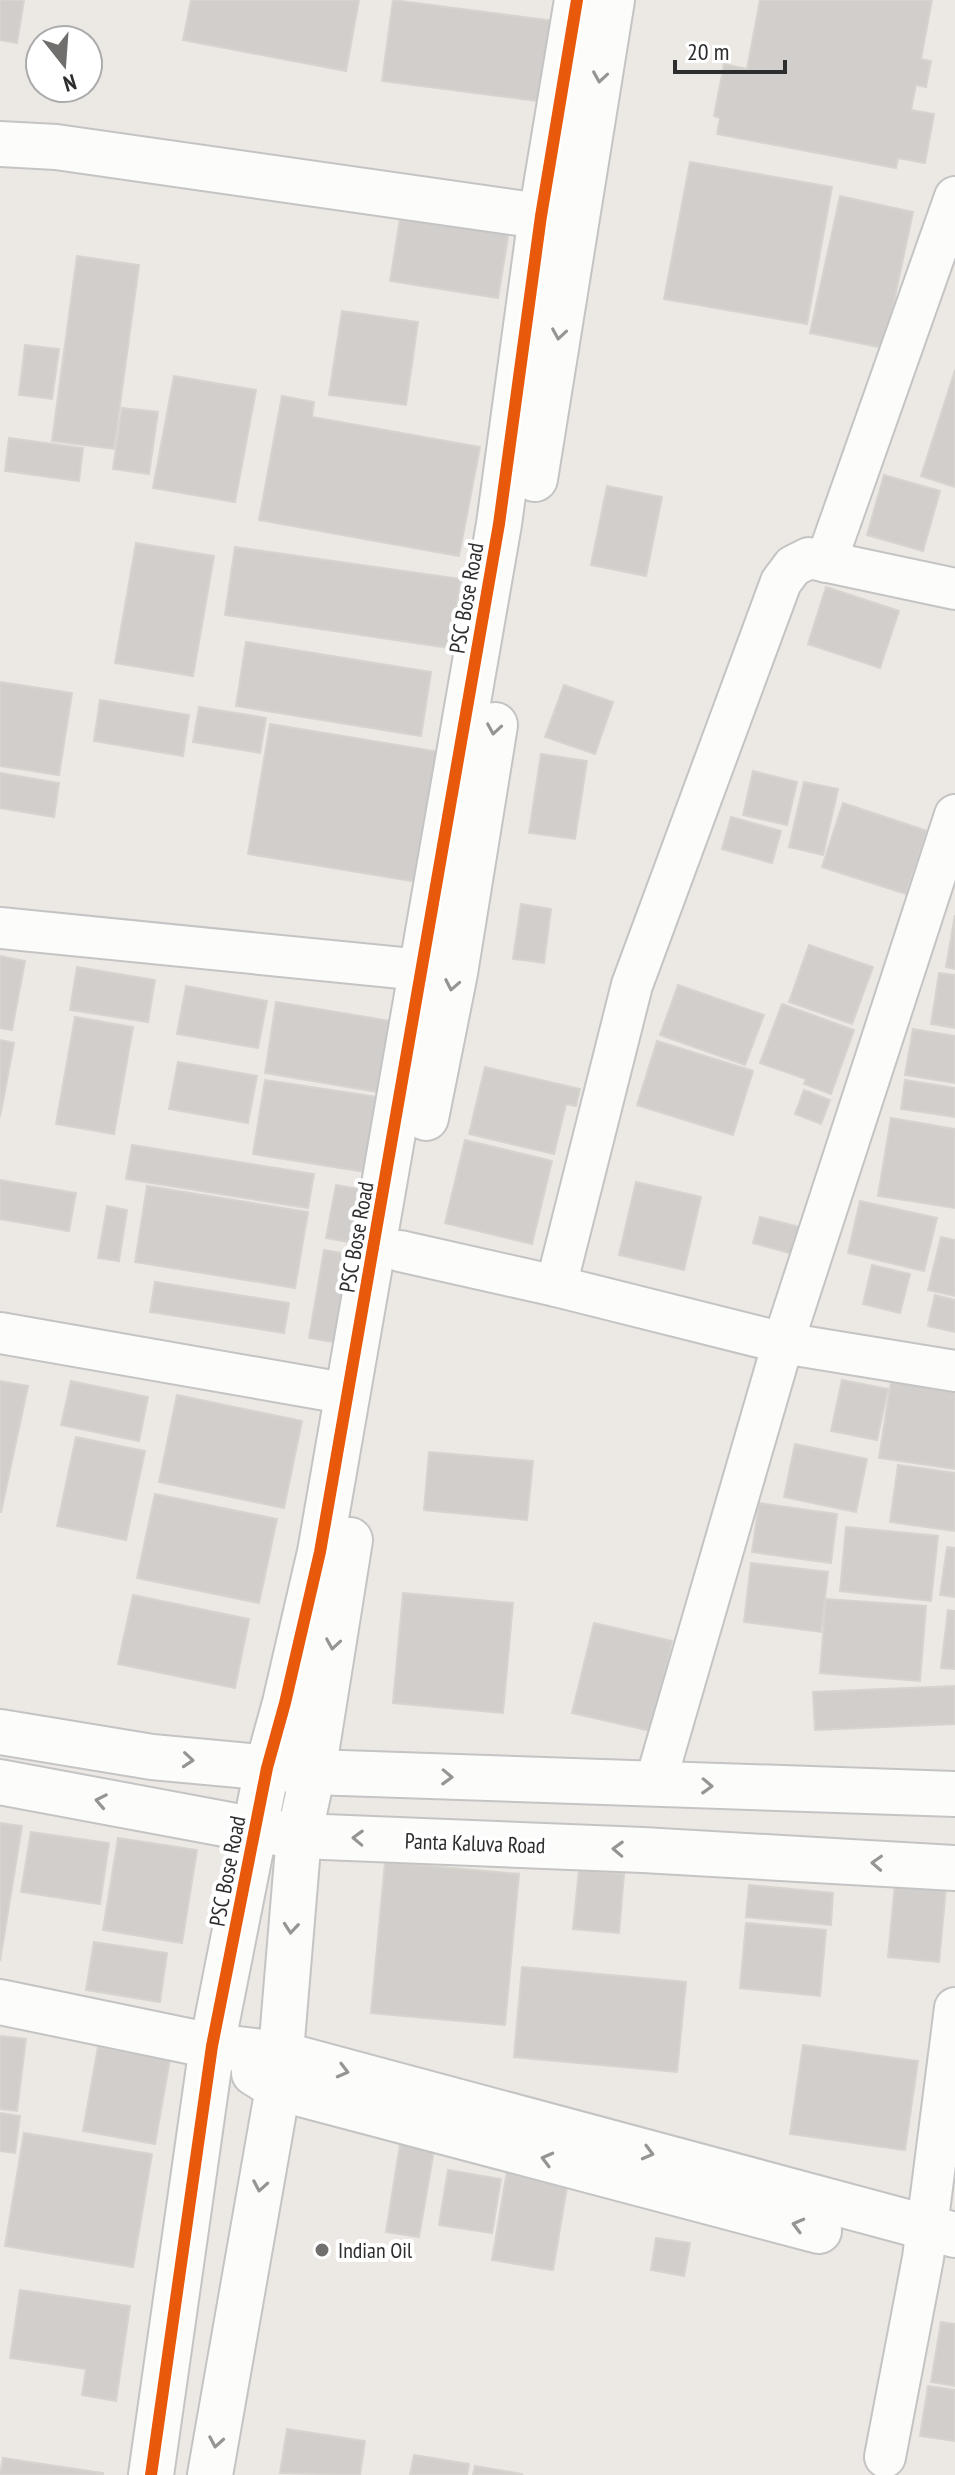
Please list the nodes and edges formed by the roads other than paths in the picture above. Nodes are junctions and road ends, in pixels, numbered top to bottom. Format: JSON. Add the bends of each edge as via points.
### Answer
{"nodes":[{"id":1,"x":577,"y":0,"type":"edge"},
{"id":2,"x":612,"y":0,"type":"edge"},
{"id":3,"x":0,"y":144,"type":"edge"},
{"id":4,"x":955,"y":197,"type":"edge"},
{"id":5,"x":559,"y":218,"type":"junction"},
{"id":6,"x":826,"y":562,"type":"junction"},
{"id":7,"x":955,"y":589,"type":"edge"},
{"id":8,"x":955,"y":815,"type":"edge"},
{"id":9,"x":0,"y":928,"type":"edge"},
{"id":10,"x":422,"y":970,"type":"junction"},
{"id":11,"x":400,"y":1251,"type":"junction"},
{"id":12,"x":556,"y":1286,"type":"junction"},
{"id":13,"x":0,"y":1333,"type":"edge"},
{"id":14,"x":783,"y":1343,"type":"junction"},
{"id":15,"x":955,"y":1371,"type":"edge"},
{"id":16,"x":349,"y":1394,"type":"junction"},
{"id":17,"x":0,"y":1732,"type":"edge"},
{"id":18,"x":267,"y":1768,"type":"junction"},
{"id":19,"x":313,"y":1772,"type":"junction"},
{"id":20,"x":0,"y":1782,"type":"edge"},
{"id":21,"x":655,"y":1784,"type":"junction"},
{"id":22,"x":955,"y":1794,"type":"edge"},
{"id":23,"x":256,"y":1830,"type":"junction"},
{"id":24,"x":299,"y":1836,"type":"junction"},
{"id":25,"x":955,"y":1868,"type":"edge"},
{"id":26,"x":0,"y":2002,"type":"edge"},
{"id":27,"x":955,"y":2008,"type":"edge"},
{"id":28,"x":212,"y":2046,"type":"junction"},
{"id":29,"x":279,"y":2071,"type":"junction"},
{"id":30,"x":940,"y":2247,"type":"edge"},
{"id":31,"x":885,"y":2457,"type":"dead end"},
{"id":32,"x":151,"y":2475,"type":"edge"},
{"id":33,"x":210,"y":2475,"type":"edge"}],
"edges":[{"from":1,"to":5,"type":"street","name":"PSC Bose Road"},
{"from":2,"to":5,"type":"street","name":"PSC Bose Road","one_way":true},
{"from":3,"to":5,"type":"street","via":[[56,147]]},
{"from":4,"to":6,"type":"street"},
{"from":5,"to":10,"type":"street","name":"PSC Bose Road","via":[[499,524]]},
{"from":5,"to":11,"type":"street","name":"PSC Bose Road","one_way":true,"via":[[455,973]]},
{"from":6,"to":7,"type":"street"},
{"from":6,"to":12,"type":"street","via":[[809,558],[793,566],[781,582],[632,985]]},
{"from":8,"to":14,"type":"street"},
{"from":9,"to":10,"type":"street"},
{"from":10,"to":16,"type":"street","name":"PSC Bose Road"},
{"from":11,"to":12,"type":"street"},
{"from":11,"to":19,"type":"street","name":"PSC Bose Road","one_way":true},
{"from":12,"to":14,"type":"street"},
{"from":13,"to":16,"type":"street"},
{"from":14,"to":15,"type":"street"},
{"from":14,"to":21,"type":"street"},
{"from":16,"to":18,"type":"street","name":"PSC Bose Road","via":[[320,1552]]},
{"from":17,"to":18,"type":"street","one_way":true,"via":[[152,1757]]},
{"from":18,"to":19,"type":"street"},
{"from":18,"to":23,"type":"street","name":"PSC Bose Road"},
{"from":19,"to":21,"type":"street","one_way":true},
{"from":19,"to":24,"type":"street","name":"PSC Bose Road"},
{"from":23,"to":20,"type":"street","name":"Panta Kaluva Road","one_way":true},
{"from":21,"to":22,"type":"street","one_way":true},
{"from":23,"to":24,"type":"street","name":"Panta Kaluva Road"},
{"from":23,"to":28,"type":"street","name":"PSC Bose Road"},
{"from":25,"to":24,"type":"street","name":"Panta Kaluva Road","one_way":true},
{"from":24,"to":29,"type":"street","name":"PSC Bose Road","one_way":true},
{"from":26,"to":28,"type":"street"},
{"from":27,"to":30,"type":"street"},
{"from":28,"to":29,"type":"street"},
{"from":28,"to":32,"type":"street","name":"PSC Bose Road"},
{"from":29,"to":30,"type":"street"},
{"from":29,"to":33,"type":"street","name":"PSC Bose Road","one_way":true},
{"from":30,"to":31,"type":"street"}]}
